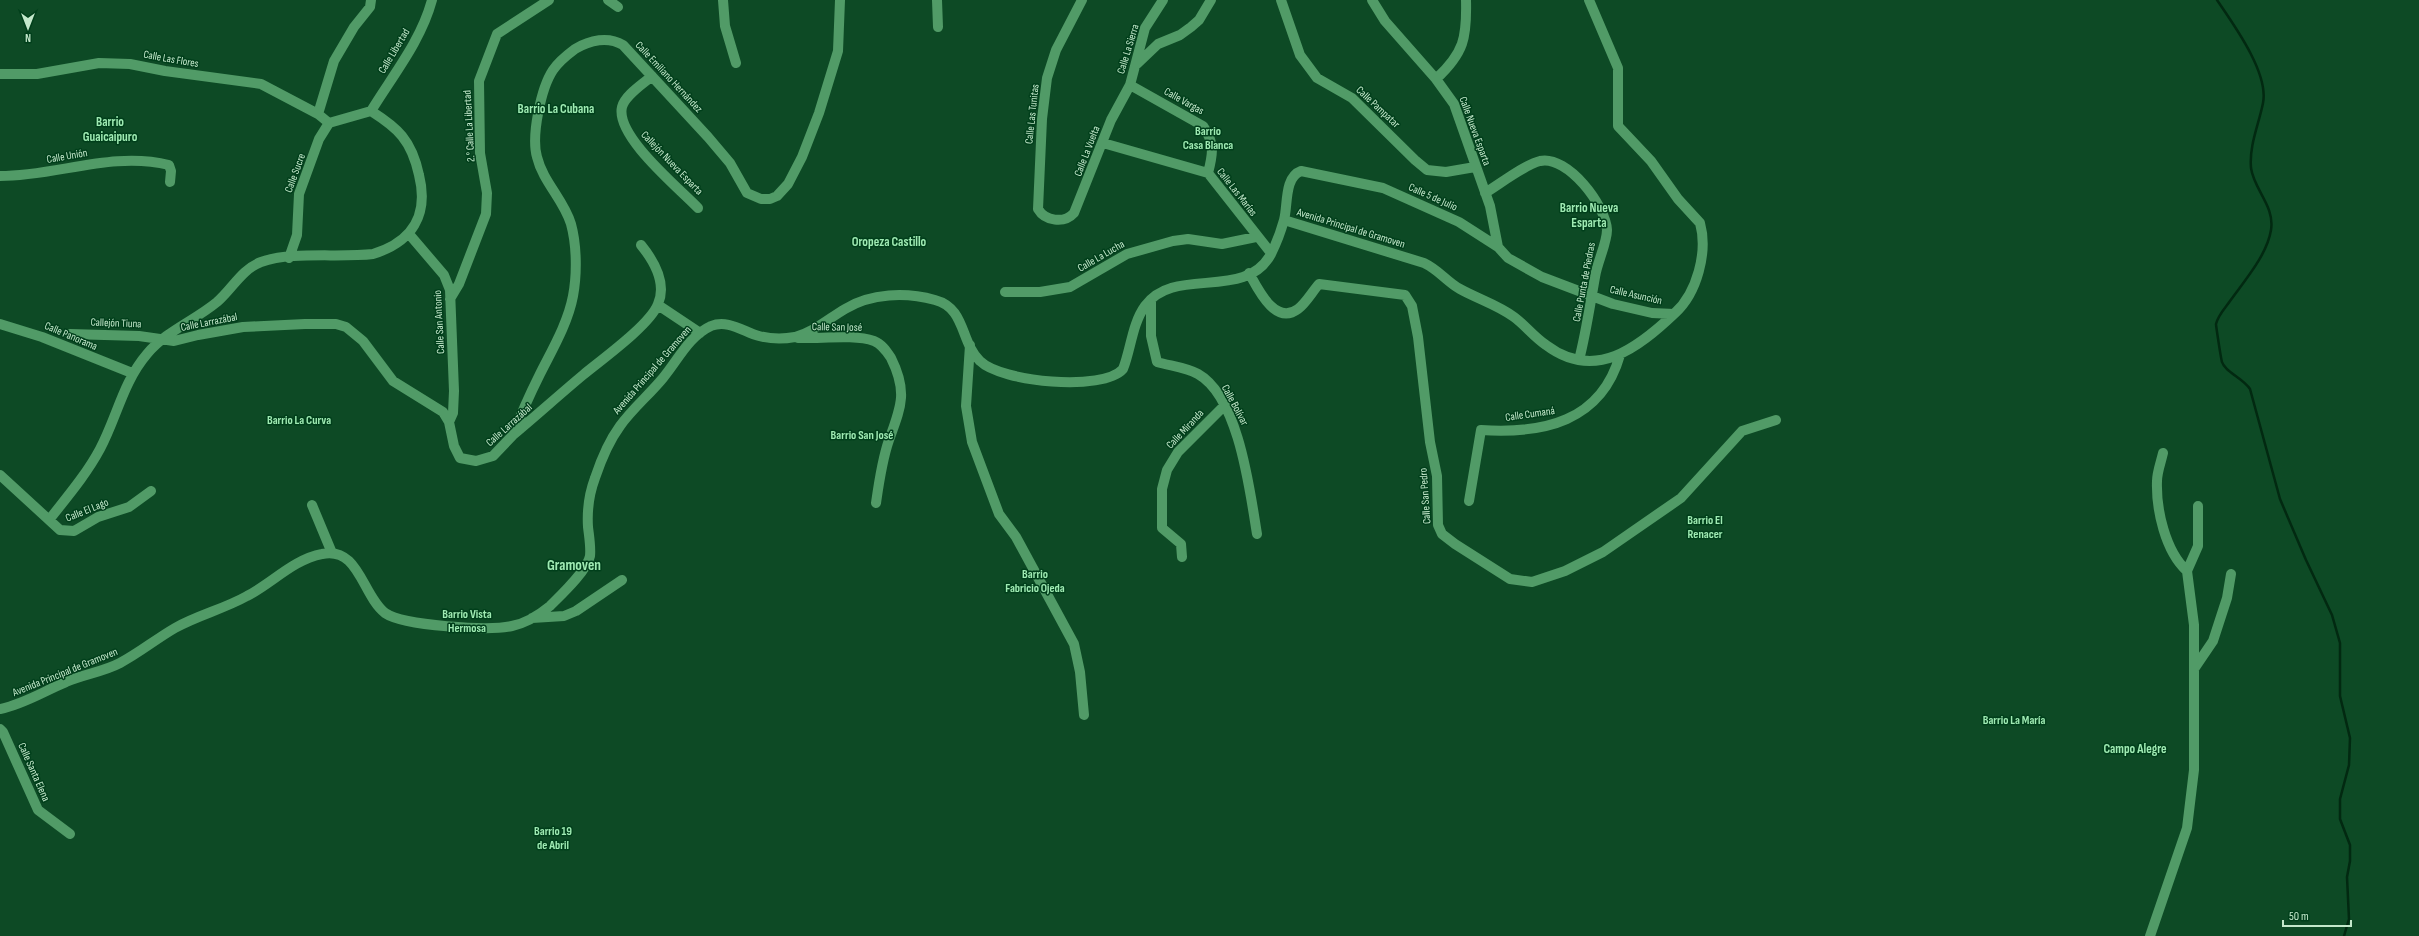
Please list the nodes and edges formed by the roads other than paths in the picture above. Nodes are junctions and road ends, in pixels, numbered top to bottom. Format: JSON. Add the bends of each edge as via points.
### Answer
{"nodes":[{"id":1,"x":371,"y":0,"type":"edge"},
{"id":2,"x":432,"y":0,"type":"edge"},
{"id":3,"x":549,"y":0,"type":"edge"},
{"id":4,"x":608,"y":0,"type":"edge"},
{"id":5,"x":723,"y":0,"type":"edge"},
{"id":6,"x":840,"y":0,"type":"edge"},
{"id":7,"x":938,"y":0,"type":"edge"},
{"id":8,"x":1082,"y":0,"type":"edge"},
{"id":9,"x":1164,"y":0,"type":"edge"},
{"id":10,"x":1211,"y":0,"type":"edge"},
{"id":11,"x":1282,"y":0,"type":"edge"},
{"id":12,"x":1372,"y":0,"type":"edge"},
{"id":13,"x":1466,"y":0,"type":"edge"},
{"id":14,"x":1589,"y":0,"type":"edge"},
{"id":15,"x":618,"y":7,"type":"dead end"},
{"id":16,"x":938,"y":27,"type":"dead end"},
{"id":17,"x":736,"y":63,"type":"dead end"},
{"id":18,"x":1136,"y":64,"type":"junction"},
{"id":19,"x":0,"y":74,"type":"edge"},
{"id":20,"x":652,"y":76,"type":"junction"},
{"id":21,"x":1436,"y":79,"type":"junction"},
{"id":22,"x":1130,"y":85,"type":"junction"},
{"id":23,"x":371,"y":111,"type":"junction"},
{"id":24,"x":318,"y":114,"type":"junction"},
{"id":25,"x":329,"y":123,"type":"junction"},
{"id":26,"x":1103,"y":143,"type":"junction"},
{"id":27,"x":1475,"y":167,"type":"junction"},
{"id":28,"x":1208,"y":173,"type":"junction"},
{"id":29,"x":0,"y":176,"type":"edge"},
{"id":30,"x":170,"y":182,"type":"dead end"},
{"id":31,"x":1485,"y":193,"type":"junction"},
{"id":32,"x":698,"y":208,"type":"dead end"},
{"id":33,"x":1284,"y":220,"type":"junction"},
{"id":34,"x":1062,"y":221,"type":"joint"},
{"id":35,"x":409,"y":234,"type":"junction"},
{"id":36,"x":1256,"y":237,"type":"junction"},
{"id":37,"x":641,"y":245,"type":"dead end"},
{"id":38,"x":1498,"y":247,"type":"junction"},
{"id":39,"x":1271,"y":253,"type":"junction"},
{"id":40,"x":289,"y":258,"type":"junction"},
{"id":41,"x":1249,"y":273,"type":"junction"},
{"id":42,"x":1005,"y":292,"type":"dead end"},
{"id":43,"x":1592,"y":296,"type":"junction"},
{"id":44,"x":450,"y":299,"type":"junction"},
{"id":45,"x":1151,"y":300,"type":"junction"},
{"id":46,"x":658,"y":305,"type":"junction"},
{"id":47,"x":1674,"y":314,"type":"junction"},
{"id":48,"x":0,"y":324,"type":"edge"},
{"id":49,"x":700,"y":333,"type":"junction"},
{"id":50,"x":70,"y":334,"type":"dead end"},
{"id":51,"x":162,"y":338,"type":"junction"},
{"id":52,"x":792,"y":338,"type":"junction"},
{"id":53,"x":970,"y":345,"type":"junction"},
{"id":54,"x":1620,"y":355,"type":"junction"},
{"id":55,"x":1579,"y":360,"type":"junction"},
{"id":56,"x":132,"y":373,"type":"junction"},
{"id":57,"x":1224,"y":406,"type":"junction"},
{"id":58,"x":1776,"y":420,"type":"dead end"},
{"id":59,"x":449,"y":422,"type":"junction"},
{"id":60,"x":512,"y":435,"type":"junction"},
{"id":61,"x":2163,"y":453,"type":"dead end"},
{"id":62,"x":0,"y":475,"type":"edge"},
{"id":63,"x":151,"y":491,"type":"dead end"},
{"id":64,"x":1469,"y":501,"type":"dead end"},
{"id":65,"x":876,"y":503,"type":"dead end"},
{"id":66,"x":312,"y":506,"type":"dead end"},
{"id":67,"x":2198,"y":506,"type":"dead end"},
{"id":68,"x":49,"y":520,"type":"junction"},
{"id":69,"x":1258,"y":534,"type":"dead end"},
{"id":70,"x":332,"y":553,"type":"junction"},
{"id":71,"x":1182,"y":557,"type":"dead end"},
{"id":72,"x":2187,"y":571,"type":"junction"},
{"id":73,"x":2231,"y":574,"type":"dead end"},
{"id":74,"x":622,"y":580,"type":"dead end"},
{"id":75,"x":532,"y":618,"type":"junction"},
{"id":76,"x":2194,"y":669,"type":"junction"},
{"id":77,"x":0,"y":709,"type":"edge"},
{"id":78,"x":1084,"y":715,"type":"dead end"},
{"id":79,"x":0,"y":729,"type":"edge"},
{"id":80,"x":70,"y":834,"type":"dead end"},
{"id":81,"x":2150,"y":936,"type":"edge"}],
"edges":[{"from":1,"to":24,"type":"street","via":[[370,7],[354,27],[334,61]]},
{"from":2,"to":23,"type":"street","name":"Calle Libertad","via":[[426,20],[407,56]]},
{"from":3,"to":44,"type":"street","name":"2.° Calle La Libertad","via":[[497,34],[479,81],[480,153],[487,193],[486,214],[459,284]]},
{"from":4,"to":15,"type":"street"},
{"from":5,"to":17,"type":"street","via":[[725,26]]},
{"from":6,"to":20,"type":"street","name":"Calle Emiliano Hernández","via":[[838,51],[819,113],[802,157],[788,184],[777,196],[762,199],[747,192],[730,163]]},
{"from":7,"to":16,"type":"street"},
{"from":8,"to":34,"type":"street","name":"Calle Las Tunitas","via":[[1056,50],[1047,78],[1042,111],[1038,209],[1041,214]]},
{"from":9,"to":18,"type":"street","name":"Calle La Sierra","via":[[1145,28]]},
{"from":10,"to":18,"type":"street","via":[[1191,28],[1158,44]]},
{"from":11,"to":27,"type":"street","name":"Calle Pampatar","via":[[1300,55],[1317,78],[1352,98],[1427,170],[1446,172]]},
{"from":12,"to":21,"type":"street","name":"Calle Nueva Esparta","via":[[1385,21]]},
{"from":13,"to":21,"type":"street","via":[[1466,28],[1462,42],[1452,64]]},
{"from":14,"to":47,"type":"street","name":"Avenida Principal de Gramoven","via":[[1618,68],[1618,126],[1651,161],[1678,199],[1700,223],[1702,254],[1698,272],[1687,300]]},
{"from":18,"to":22,"type":"street","name":"Calle La Sierra"},
{"from":19,"to":24,"type":"street","name":"Calle Las Flores","via":[[37,74],[99,63],[130,64],[261,84]]},
{"from":20,"to":32,"type":"street","name":"Callejón Nueva Esparta","via":[[626,100],[622,106],[622,120],[633,141]]},
{"from":20,"to":60,"type":"street","name":"Calle Emiliano Hernández","via":[[624,45],[607,39],[583,45],[566,56],[547,82],[539,112],[535,146],[537,158],[571,225],[575,275],[570,309]]},
{"from":21,"to":27,"type":"street","name":"Calle Nueva Esparta","via":[[1454,104]]},
{"from":22,"to":26,"type":"street","name":"Calle La Vuelta","via":[[1111,120]]},
{"from":22,"to":28,"type":"street","name":"Calle Vargas","via":[[1203,126],[1213,145]]},
{"from":23,"to":25,"type":"street"},
{"from":23,"to":35,"type":"street","via":[[402,136],[417,165],[423,199],[421,211]]},
{"from":24,"to":25,"type":"street","name":"Calle Las Flores"},
{"from":25,"to":40,"type":"street","name":"Calle Sucre","via":[[319,139],[299,194],[297,235]]},
{"from":26,"to":28,"type":"street","name":"Calle Las Marías"},
{"from":26,"to":34,"type":"street","name":"Calle La Vuelta","via":[[1074,213]]},
{"from":27,"to":31,"type":"street","name":"Calle Nueva Esparta"},
{"from":28,"to":36,"type":"street","name":"Calle Las Marías"},
{"from":29,"to":30,"type":"street","name":"Calle Unión","via":[[130,161],[169,165]]},
{"from":31,"to":38,"type":"street","name":"Calle Nueva Esparta"},
{"from":31,"to":43,"type":"street","name":"Calle Punta de Piedras","via":[[1542,161],[1550,161],[1573,173],[1602,211],[1607,228]]},
{"from":33,"to":38,"type":"street","name":"Calle 5 de Julio","via":[[1293,176],[1306,171],[1383,188],[1459,222]]},
{"from":33,"to":39,"type":"street","name":"Avenida Principal de Gramoven"},
{"from":33,"to":55,"type":"street","name":"Avenida Principal de Gramoven","via":[[1424,263],[1442,273],[1459,288],[1513,316],[1560,355]]},
{"from":35,"to":40,"type":"street","via":[[385,250],[373,254]]},
{"from":35,"to":44,"type":"street","name":"Calle San Antonio","via":[[444,275],[450,290]]},
{"from":36,"to":39,"type":"street","name":"Calle Las Marías"},
{"from":36,"to":42,"type":"street","name":"Calle La Lucha","via":[[1222,244],[1188,239],[1173,241],[1127,254],[1070,287],[1040,292]]},
{"from":37,"to":46,"type":"street","via":[[656,265],[660,285]]},
{"from":38,"to":43,"type":"street","name":"Calle 5 de Julio","via":[[1508,258],[1542,277]]},
{"from":39,"to":41,"type":"street","name":"Avenida Principal de Gramoven","via":[[1267,260]]},
{"from":40,"to":51,"type":"street","via":[[251,266],[212,306]]},
{"from":41,"to":45,"type":"street","name":"Avenida Principal de Gramoven","via":[[1230,282],[1173,288]]},
{"from":41,"to":58,"type":"street","name":"Calle San Pedro","via":[[1269,304],[1284,313],[1300,308],[1319,284],[1405,294],[1412,306],[1418,337],[1430,442],[1437,476],[1438,525],[1442,534],[1455,544],[1510,579],[1527,582],[1542,579],[1603,552],[1684,495],[1742,431]]},
{"from":43,"to":47,"type":"street","name":"Calle Asunción","via":[[1637,310]]},
{"from":43,"to":55,"type":"street","name":"Calle Punta de Piedras"},
{"from":44,"to":59,"type":"street","name":"Calle San Antonio","via":[[454,391]]},
{"from":45,"to":53,"type":"street","name":"Avenida Principal de Gramoven","via":[[1140,316],[1123,369],[1119,375],[1109,378],[1065,382],[1011,376],[979,361]]},
{"from":45,"to":57,"type":"street","name":"Calle Bolívar","via":[[1151,336],[1157,362],[1199,375],[1215,391]]},
{"from":46,"to":49,"type":"street"},
{"from":46,"to":60,"type":"street","name":"Calle Larrazábal","via":[[624,342]]},
{"from":47,"to":54,"type":"street","name":"Avenida Principal de Gramoven","via":[[1647,338]]},
{"from":48,"to":56,"type":"street","name":"Calle Panorama","via":[[42,337]]},
{"from":49,"to":52,"type":"street","name":"Avenida Principal de Gramoven","via":[[711,326],[729,324],[759,336]]},
{"from":49,"to":75,"type":"street","name":"Avenida Principal de Gramoven","via":[[691,340],[664,377],[621,424],[591,491],[588,521],[589,560],[552,604]]},
{"from":50,"to":51,"type":"street","name":"Callejón Tiuna"},
{"from":51,"to":56,"type":"street"},
{"from":51,"to":59,"type":"street","name":"Calle Larrazábal","via":[[174,341],[198,334],[243,327],[336,324],[346,327],[363,342],[393,381],[435,405]]},
{"from":52,"to":53,"type":"street","name":"Avenida Principal de Gramoven","via":[[818,327],[846,308],[869,297],[909,296],[937,300],[953,309]]},
{"from":52,"to":65,"type":"street","name":"Calle San José","via":[[871,340],[880,344],[888,353],[900,380],[901,404],[885,456]]},
{"from":53,"to":78,"type":"street","via":[[966,406],[972,442],[999,514],[1016,537],[1074,644],[1080,672]]},
{"from":54,"to":55,"type":"street","name":"Avenida Principal de Gramoven","via":[[1594,361]]},
{"from":54,"to":64,"type":"street","name":"Calle Cumaná","via":[[1609,383],[1596,398],[1566,421],[1520,430],[1481,430]]},
{"from":56,"to":68,"type":"street","via":[[100,449],[88,470]]},
{"from":57,"to":69,"type":"street","name":"Calle Bolívar","via":[[1242,450]]},
{"from":57,"to":71,"type":"street","name":"Calle Miranda","via":[[1178,452],[1164,477],[1162,528],[1181,544]]},
{"from":59,"to":60,"type":"street","name":"Calle Larrazábal","via":[[454,446],[460,458],[466,460],[485,460]]},
{"from":61,"to":72,"type":"street","via":[[2157,479],[2158,506],[2170,545]]},
{"from":62,"to":68,"type":"street","name":"Calle El Lago"},
{"from":63,"to":68,"type":"street","name":"Calle El Lago","via":[[129,507],[98,517],[74,531],[60,530]]},
{"from":66,"to":70,"type":"street"},
{"from":67,"to":72,"type":"street","via":[[2198,546]]},
{"from":70,"to":75,"type":"street","name":"Avenida Principal de Gramoven","via":[[352,562],[383,611],[403,620],[424,625],[484,629],[511,626]]},
{"from":70,"to":77,"type":"street","name":"Avenida Principal de Gramoven","via":[[312,557],[249,596],[184,623],[122,662],[98,673],[69,681],[19,704]]},
{"from":72,"to":76,"type":"street","via":[[2194,625]]},
{"from":73,"to":76,"type":"street","via":[[2227,598],[2213,641]]},
{"from":74,"to":75,"type":"street","via":[[576,611],[558,617]]},
{"from":76,"to":81,"type":"street","via":[[2194,770],[2187,828]]},
{"from":79,"to":80,"type":"street","name":"Calle Santa Elena","via":[[38,810]]}]}
